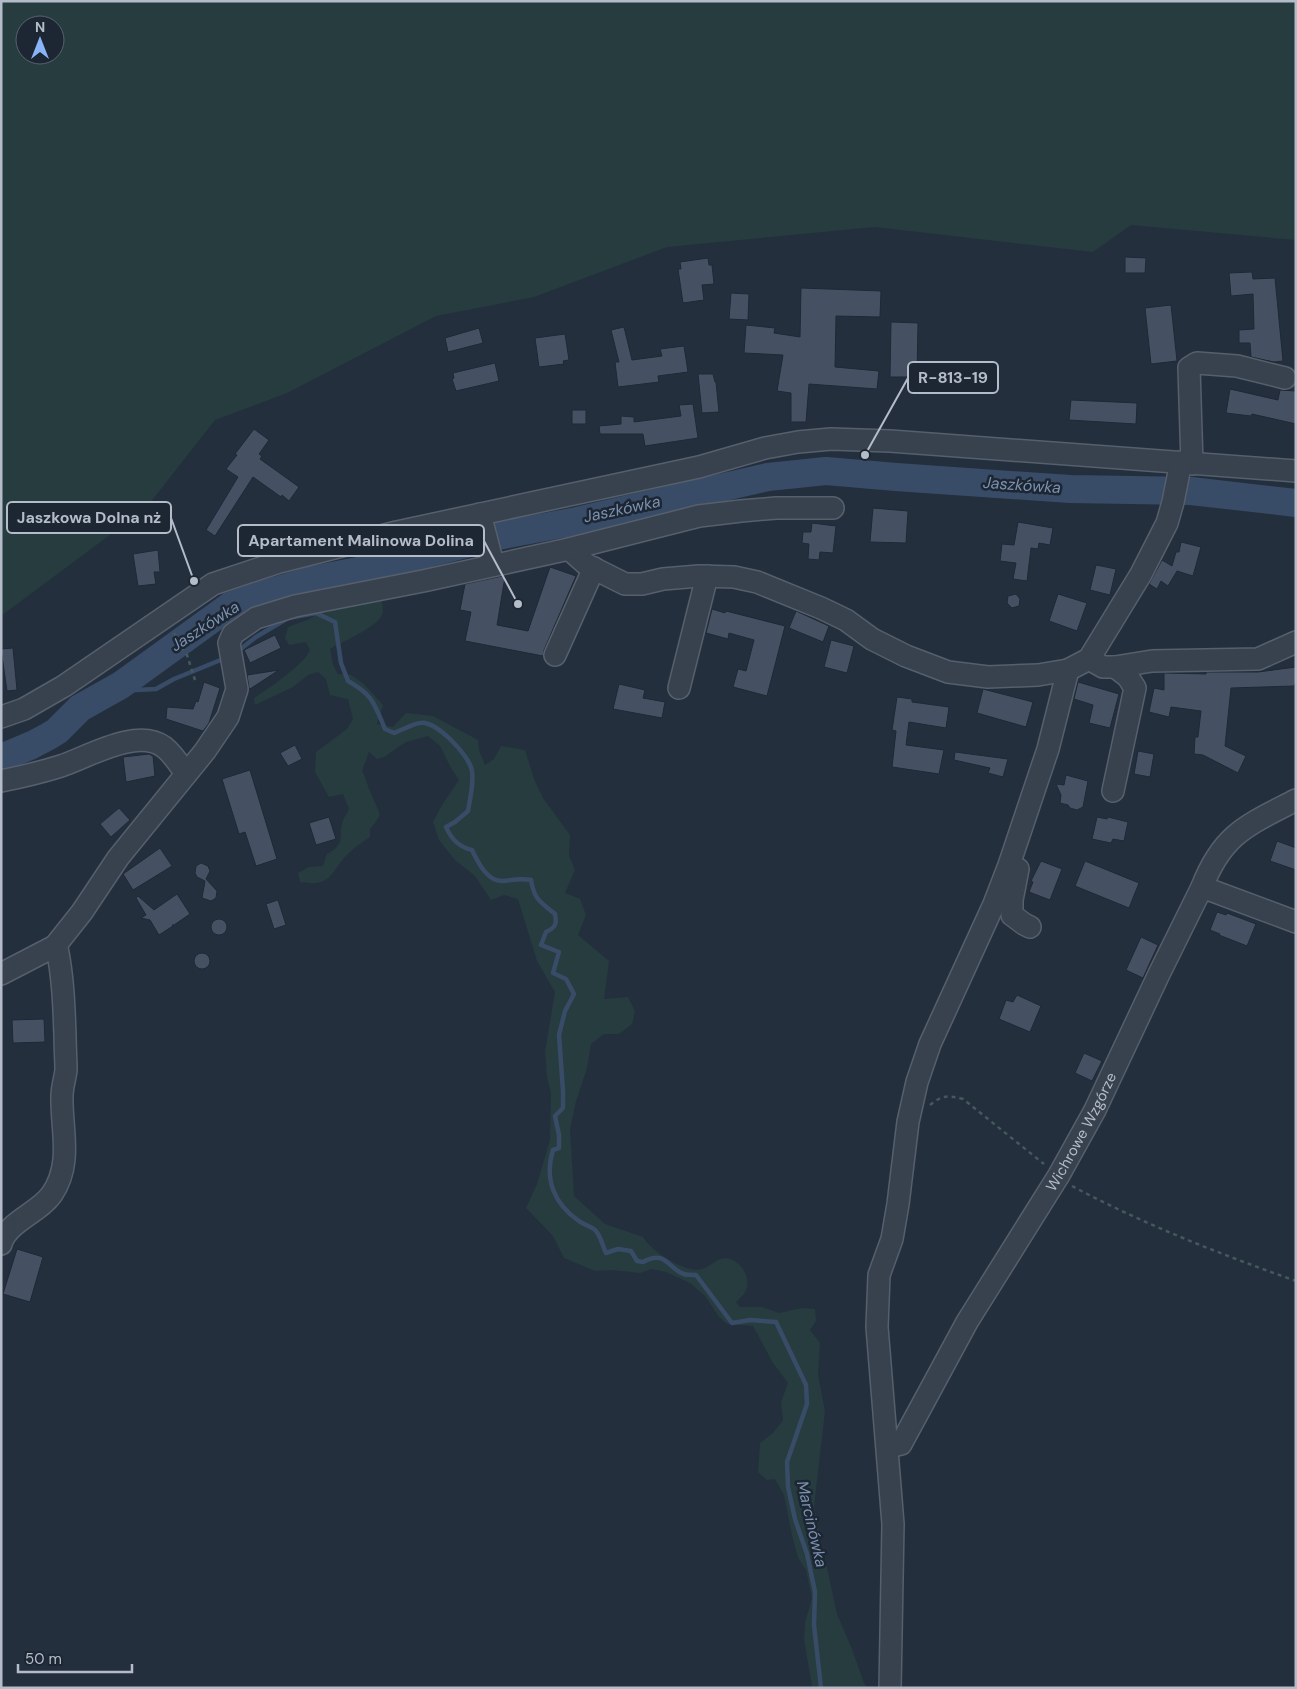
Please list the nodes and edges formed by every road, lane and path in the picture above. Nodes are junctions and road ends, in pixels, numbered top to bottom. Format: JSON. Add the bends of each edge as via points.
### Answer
{"nodes":[{"id":1,"x":1285,"y":378,"type":"dead end"},
{"id":2,"x":1184,"y":469,"type":"junction"},
{"id":3,"x":1296,"y":471,"type":"edge"},
{"id":4,"x":833,"y":508,"type":"dead end"},
{"id":5,"x":482,"y":520,"type":"junction"},
{"id":6,"x":569,"y":549,"type":"junction"},
{"id":7,"x":492,"y":558,"type":"junction"},
{"id":8,"x":594,"y":568,"type":"junction"},
{"id":9,"x":707,"y":576,"type":"junction"},
{"id":10,"x":165,"y":616,"type":"junction"},
{"id":11,"x":1296,"y":642,"type":"edge"},
{"id":12,"x":555,"y":655,"type":"dead end"},
{"id":13,"x":1089,"y":659,"type":"junction"},
{"id":14,"x":1114,"y":667,"type":"junction"},
{"id":15,"x":1068,"y":670,"type":"junction"},
{"id":16,"x":195,"y":680,"type":"dead end"},
{"id":17,"x":679,"y":688,"type":"dead end"},
{"id":18,"x":1,"y":717,"type":"edge"},
{"id":19,"x":186,"y":774,"type":"junction"},
{"id":20,"x":1,"y":781,"type":"edge"},
{"id":21,"x":1113,"y":791,"type":"dead end"},
{"id":22,"x":1296,"y":800,"type":"edge"},
{"id":23,"x":1022,"y":829,"type":"junction"},
{"id":24,"x":1202,"y":887,"type":"junction"},
{"id":25,"x":1296,"y":922,"type":"edge"},
{"id":26,"x":1030,"y":927,"type":"dead end"},
{"id":27,"x":55,"y":946,"type":"junction"},
{"id":28,"x":1,"y":974,"type":"edge"},
{"id":29,"x":908,"y":1122,"type":"junction"},
{"id":30,"x":1059,"y":1176,"type":"junction"},
{"id":31,"x":1,"y":1244,"type":"edge"},
{"id":32,"x":1296,"y":1281,"type":"edge"},
{"id":33,"x":888,"y":1447,"type":"junction"},
{"id":34,"x":890,"y":1688,"type":"edge"}],
"edges":[{"from":1,"to":2,"type":"street","via":[[1237,366],[1197,363],[1189,368]]},
{"from":2,"to":3,"type":"street","via":[[1200,463]]},
{"from":2,"to":5,"type":"street","via":[[890,441],[831,439],[765,448]]},
{"from":2,"to":13,"type":"street","via":[[1166,523],[1140,574]]},
{"from":4,"to":6,"type":"street","via":[[750,510],[699,516]]},
{"from":5,"to":7,"type":"street"},
{"from":5,"to":10,"type":"street","via":[[397,532],[279,562],[213,584]]},
{"from":6,"to":7,"type":"street"},
{"from":6,"to":8,"type":"street"},
{"from":7,"to":19,"type":"street","via":[[423,581],[295,606],[256,618],[245,625],[233,634],[229,643],[237,689],[228,717]]},
{"from":8,"to":9,"type":"street","via":[[625,584]]},
{"from":8,"to":12,"type":"street"},
{"from":9,"to":15,"type":"street","via":[[757,582],[821,608],[846,620],[872,639],[948,672],[988,677]]},
{"from":9,"to":17,"type":"street"},
{"from":10,"to":16,"type":"path","via":[[187,655]]},
{"from":10,"to":18,"type":"street","via":[[64,686],[24,709]]},
{"from":11,"to":14,"type":"street","via":[[1258,659],[1152,661]]},
{"from":13,"to":14,"type":"street","via":[[1103,667]]},
{"from":13,"to":15,"type":"street"},
{"from":14,"to":21,"type":"street","via":[[1136,688]]},
{"from":15,"to":23,"type":"street","via":[[1048,749]]},
{"from":19,"to":20,"type":"street","via":[[163,747],[144,740],[93,753],[63,766]]},
{"from":19,"to":27,"type":"street","via":[[134,837]]},
{"from":22,"to":24,"type":"street","name":"Wichrowe Wzgórze","via":[[1229,839],[1209,868]]},
{"from":23,"to":26,"type":"street","via":[[1012,916]]},
{"from":23,"to":29,"type":"street","via":[[994,904],[930,1044],[916,1082]]},
{"from":24,"to":25,"type":"street"},
{"from":24,"to":30,"type":"street","name":"Wichrowe Wzgórze","via":[[1096,1110]]},
{"from":27,"to":28,"type":"street"},
{"from":27,"to":31,"type":"street","via":[[63,976],[65,1013],[66,1071],[61,1095],[66,1139],[64,1160],[52,1194],[12,1227],[3,1236]]},
{"from":29,"to":30,"type":"path","via":[[937,1099],[950,1096],[963,1099]]},
{"from":29,"to":33,"type":"street","via":[[892,1239],[880,1275],[877,1327]]},
{"from":30,"to":32,"type":"path","via":[[1106,1203],[1201,1246]]},
{"from":30,"to":33,"type":"street","name":"Wichrowe Wzgórze","via":[[967,1322],[901,1444]]},
{"from":33,"to":34,"type":"street","via":[[894,1524]]}]}
